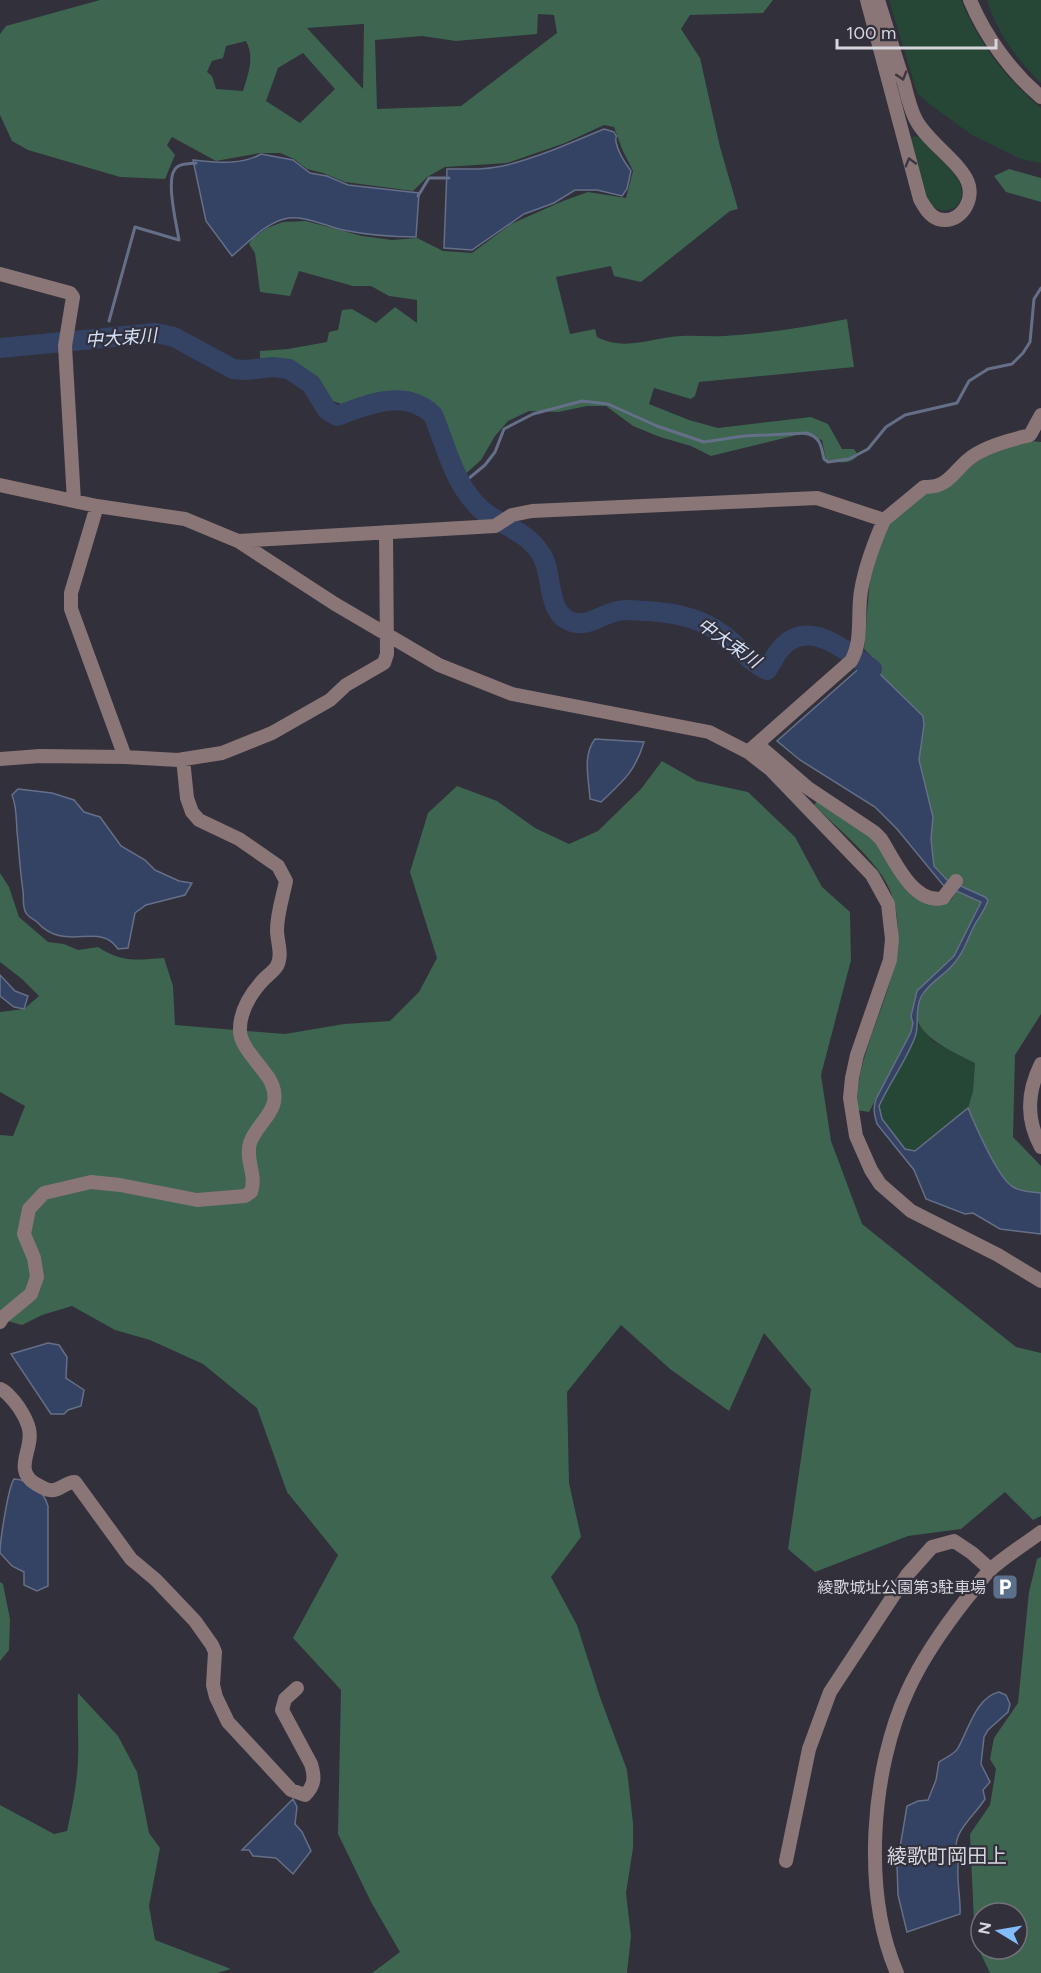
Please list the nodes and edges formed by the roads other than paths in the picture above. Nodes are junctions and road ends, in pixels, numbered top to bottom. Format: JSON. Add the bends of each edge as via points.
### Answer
{"nodes":[{"id":1,"x":867,"y":0,"type":"edge"},
{"id":2,"x":878,"y":0,"type":"edge"},
{"id":3,"x":970,"y":0,"type":"edge"},
{"id":4,"x":1041,"y":96,"type":"edge"},
{"id":5,"x":0,"y":274,"type":"edge"},
{"id":6,"x":1041,"y":415,"type":"edge"},
{"id":7,"x":0,"y":485,"type":"edge"},
{"id":8,"x":74,"y":501,"type":"junction"},
{"id":9,"x":98,"y":506,"type":"junction"},
{"id":10,"x":884,"y":520,"type":"junction"},
{"id":11,"x":386,"y":532,"type":"junction"},
{"id":12,"x":238,"y":541,"type":"junction"},
{"id":13,"x":388,"y":635,"type":"junction"},
{"id":14,"x":752,"y":748,"type":"junction"},
{"id":15,"x":125,"y":757,"type":"junction"},
{"id":16,"x":0,"y":759,"type":"edge"},
{"id":17,"x":183,"y":759,"type":"junction"},
{"id":18,"x":956,"y":881,"type":"dead end"},
{"id":19,"x":1041,"y":1064,"type":"edge"},
{"id":20,"x":1041,"y":1148,"type":"edge"},
{"id":21,"x":1041,"y":1281,"type":"edge"},
{"id":22,"x":0,"y":1322,"type":"edge"},
{"id":23,"x":0,"y":1389,"type":"edge"},
{"id":24,"x":1038,"y":1537,"type":"edge"},
{"id":25,"x":991,"y":1570,"type":"junction"},
{"id":26,"x":297,"y":1688,"type":"dead end"},
{"id":27,"x":786,"y":1861,"type":"dead end"},
{"id":28,"x":897,"y":1973,"type":"edge"}],
"edges":[{"from":2,"to":1,"type":"street","one_way":true,"via":[[915,118],[965,175],[969,186],[967,207],[953,218],[938,219],[920,199]]},
{"from":3,"to":4,"type":"street","via":[[1009,64]]},
{"from":5,"to":8,"type":"street","via":[[70,293],[73,300],[65,341]]},
{"from":6,"to":10,"type":"street","via":[[1030,435],[975,454],[947,482],[935,488],[924,487]]},
{"from":7,"to":8,"type":"street"},
{"from":8,"to":9,"type":"street"},
{"from":9,"to":12,"type":"street","via":[[185,519]]},
{"from":9,"to":15,"type":"street","via":[[71,593],[71,609]]},
{"from":10,"to":11,"type":"street","via":[[817,498],[532,511],[512,515],[501,523]]},
{"from":10,"to":14,"type":"street","via":[[863,577],[854,657]]},
{"from":11,"to":12,"type":"street"},
{"from":11,"to":13,"type":"street"},
{"from":12,"to":13,"type":"street"},
{"from":13,"to":14,"type":"street","via":[[439,665],[512,694],[709,732]]},
{"from":13,"to":17,"type":"street","via":[[384,663],[346,685],[330,700],[242,746]]},
{"from":14,"to":18,"type":"street","via":[[874,832],[922,895],[940,899]]},
{"from":14,"to":21,"type":"street","via":[[872,875],[888,903],[890,960],[858,1055],[850,1098],[856,1136],[871,1170],[880,1184],[911,1211]]},
{"from":15,"to":16,"type":"street"},
{"from":15,"to":17,"type":"street"},
{"from":17,"to":22,"type":"street","via":[[192,812],[199,820],[238,839],[278,866],[286,880],[277,930],[277,966],[245,1006],[240,1031],[275,1096],[272,1109],[251,1142],[248,1156],[254,1185],[245,1196],[197,1200],[91,1182],[44,1193],[29,1209],[24,1234],[37,1277],[31,1294]]},
{"from":19,"to":20,"type":"street","via":[[1029,1107],[1030,1122]]},
{"from":23,"to":26,"type":"street","via":[[16,1404],[30,1430],[26,1475],[50,1490],[75,1482],[131,1558],[195,1621],[212,1645],[213,1685],[228,1722],[291,1790],[305,1795],[311,1789],[314,1773],[282,1710],[285,1698]]},
{"from":24,"to":25,"type":"street"},
{"from":25,"to":27,"type":"street","via":[[954,1541],[932,1547],[907,1575],[830,1692],[809,1749]]},
{"from":25,"to":28,"type":"street","via":[[955,1614],[907,1691],[880,1781],[875,1863],[880,1912]]}]}
